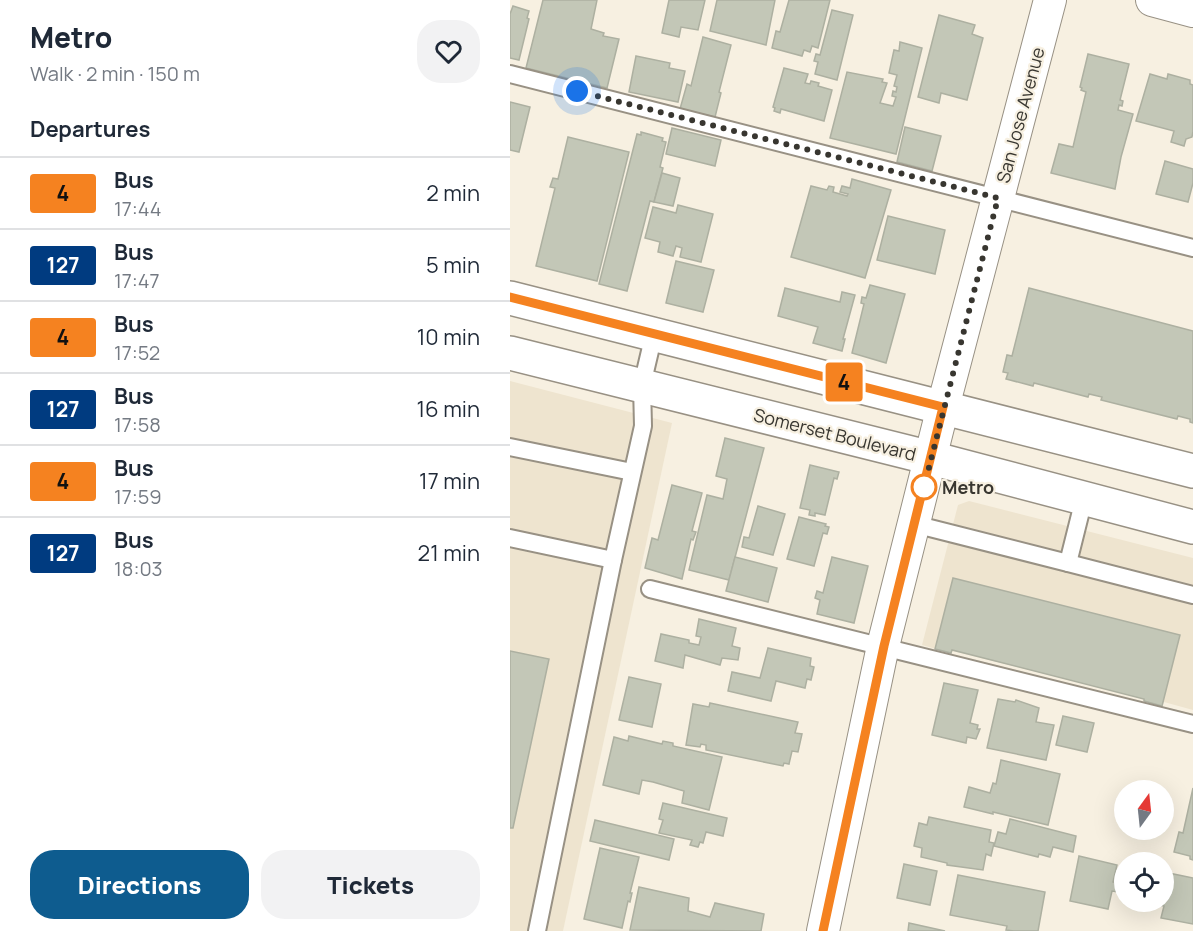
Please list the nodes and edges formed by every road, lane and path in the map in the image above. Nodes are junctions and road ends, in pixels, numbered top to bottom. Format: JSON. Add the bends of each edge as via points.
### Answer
{"nodes":[{"id":1,"x":1050,"y":0,"type":"edge"},
{"id":2,"x":1152,"y":0,"type":"edge"},
{"id":3,"x":1193,"y":10,"type":"edge"},
{"id":4,"x":510,"y":74,"type":"edge"},
{"id":5,"x":998,"y":198,"type":"junction"},
{"id":6,"x":1193,"y":248,"type":"edge"},
{"id":7,"x":510,"y":298,"type":"edge"},
{"id":8,"x":654,"y":334,"type":"junction"},
{"id":9,"x":510,"y":352,"type":"edge"},
{"id":10,"x":642,"y":385,"type":"junction"},
{"id":11,"x":943,"y":407,"type":"junction"},
{"id":12,"x":510,"y":447,"type":"edge"},
{"id":13,"x":931,"y":458,"type":"junction"},
{"id":14,"x":1193,"y":471,"type":"edge"},
{"id":15,"x":632,"y":472,"type":"junction"},
{"id":16,"x":1084,"y":499,"type":"junction"},
{"id":17,"x":914,"y":524,"type":"junction"},
{"id":18,"x":1193,"y":527,"type":"edge"},
{"id":19,"x":510,"y":538,"type":"edge"},
{"id":20,"x":613,"y":560,"type":"junction"},
{"id":21,"x":1068,"y":563,"type":"junction"},
{"id":22,"x":650,"y":589,"type":"dead end"},
{"id":23,"x":1193,"y":595,"type":"edge"},
{"id":24,"x":884,"y":646,"type":"junction"},
{"id":25,"x":1193,"y":724,"type":"edge"},
{"id":26,"x":537,"y":931,"type":"edge"},
{"id":27,"x":823,"y":931,"type":"edge"}],
"edges":[{"from":1,"to":5,"type":"street","name":"San Jose Avenue"},
{"from":2,"to":3,"type":"street"},
{"from":4,"to":5,"type":"lane"},
{"from":5,"to":6,"type":"lane"},
{"from":5,"to":11,"type":"street","name":"San Jose Avenue"},
{"from":7,"to":8,"type":"main road"},
{"from":8,"to":10,"type":"lane"},
{"from":8,"to":11,"type":"main road"},
{"from":9,"to":10,"type":"main road","name":"Somerset Boulevard"},
{"from":10,"to":13,"type":"main road","name":"Somerset Boulevard"},
{"from":10,"to":15,"type":"lane","via":[[643,426]]},
{"from":11,"to":13,"type":"street","name":"San Jose Avenue"},
{"from":11,"to":14,"type":"main road"},
{"from":12,"to":15,"type":"lane"},
{"from":13,"to":16,"type":"main road","name":"Somerset Boulevard"},
{"from":13,"to":17,"type":"street","name":"San Jose Avenue"},
{"from":15,"to":20,"type":"lane"},
{"from":16,"to":18,"type":"main road","name":"Somerset Boulevard"},
{"from":16,"to":21,"type":"lane"},
{"from":17,"to":21,"type":"lane"},
{"from":17,"to":24,"type":"street","name":"San Jose Avenue"},
{"from":19,"to":20,"type":"lane"},
{"from":20,"to":26,"type":"lane"},
{"from":21,"to":23,"type":"lane"},
{"from":22,"to":24,"type":"lane"},
{"from":24,"to":25,"type":"lane"},
{"from":24,"to":27,"type":"street","name":"San Jose Avenue"}]}
